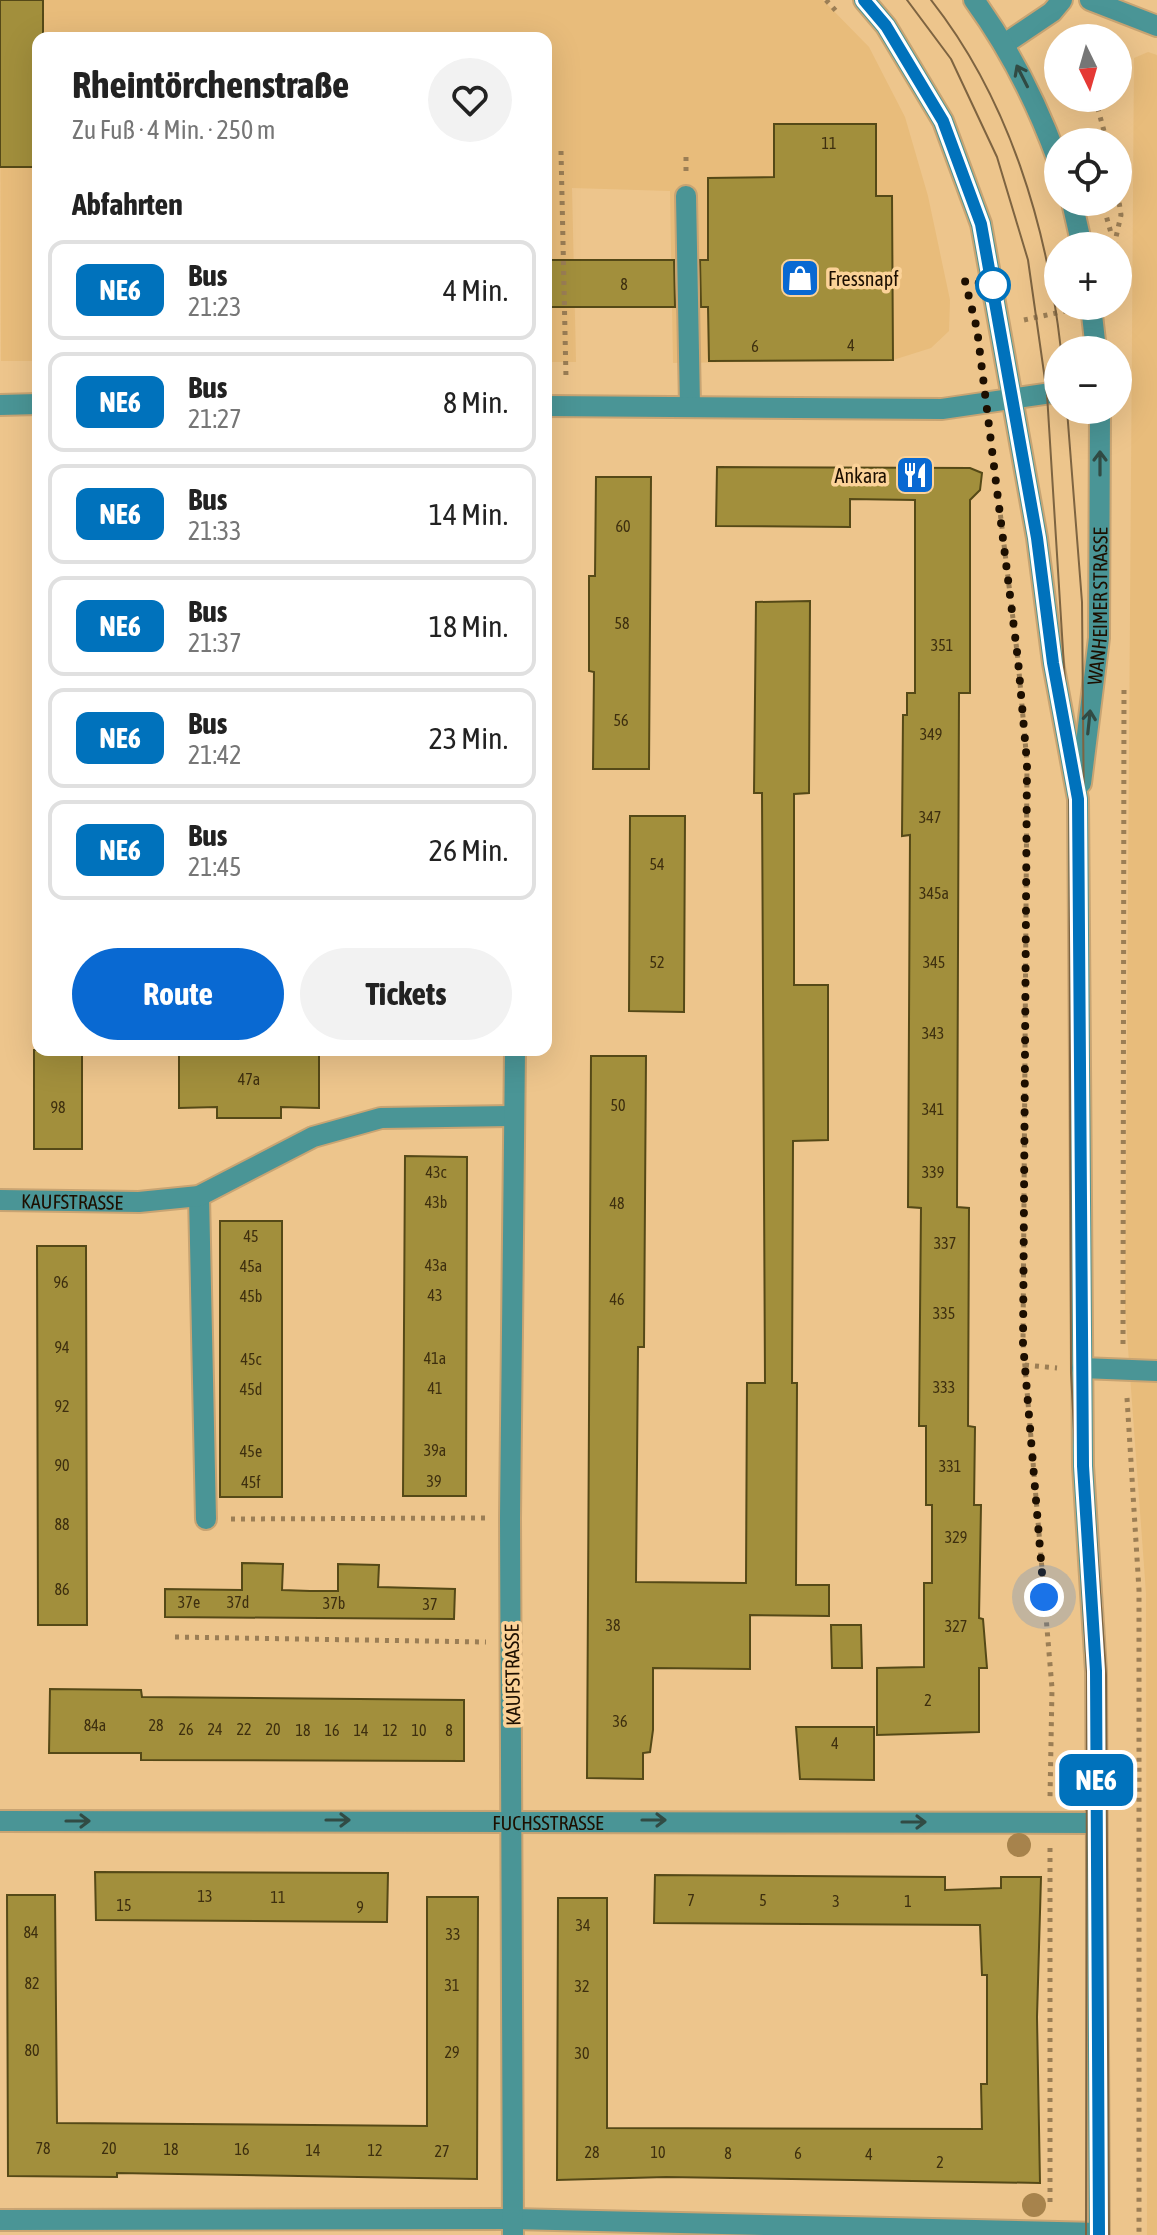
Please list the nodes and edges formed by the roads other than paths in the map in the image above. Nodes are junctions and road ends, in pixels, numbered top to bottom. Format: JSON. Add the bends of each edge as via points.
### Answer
{"nodes":[{"id":1,"x":864,"y":0,"type":"edge"},
{"id":2,"x":974,"y":0,"type":"edge"},
{"id":3,"x":1062,"y":0,"type":"edge"},
{"id":4,"x":1090,"y":0,"type":"edge"},
{"id":5,"x":1157,"y":26,"type":"edge"},
{"id":6,"x":1006,"y":43,"type":"junction"},
{"id":7,"x":1047,"y":128,"type":"edge"},
{"id":8,"x":686,"y":196,"type":"dead end"},
{"id":9,"x":1044,"y":394,"type":"edge"},
{"id":10,"x":1012,"y":399,"type":"junction"},
{"id":11,"x":32,"y":404,"type":"edge"},
{"id":12,"x":0,"y":405,"type":"edge"},
{"id":13,"x":556,"y":406,"type":"edge"},
{"id":14,"x":690,"y":406,"type":"junction"},
{"id":15,"x":1100,"y":424,"type":"edge"},
{"id":16,"x":1078,"y":799,"type":"junction"},
{"id":17,"x":515,"y":1056,"type":"edge"},
{"id":18,"x":512,"y":1116,"type":"junction"},
{"id":19,"x":199,"y":1196,"type":"junction"},
{"id":20,"x":0,"y":1200,"type":"edge"},
{"id":21,"x":1082,"y":1368,"type":"junction"},
{"id":22,"x":1157,"y":1371,"type":"edge"},
{"id":23,"x":206,"y":1519,"type":"road end"},
{"id":24,"x":513,"y":1819,"type":"junction"},
{"id":25,"x":0,"y":1821,"type":"edge"},
{"id":26,"x":1095,"y":1823,"type":"junction"},
{"id":27,"x":0,"y":2220,"type":"edge"},
{"id":28,"x":513,"y":2227,"type":"edge"},
{"id":29,"x":1099,"y":2234,"type":"edge"}],
"edges":[{"from":1,"to":10,"type":"street","name":"WANHEIMER STRASSE","via":[[886,26],[943,121],[981,224]]},
{"from":2,"to":6,"type":"street"},
{"from":3,"to":6,"type":"street"},
{"from":4,"to":5,"type":"street"},
{"from":7,"to":6,"type":"street","one_way":true},
{"from":8,"to":14,"type":"street"},
{"from":9,"to":10,"type":"street"},
{"from":10,"to":14,"type":"street","via":[[942,409]]},
{"from":10,"to":16,"type":"street","name":"WANHEIMER STRASSE"},
{"from":11,"to":12,"type":"street"},
{"from":13,"to":14,"type":"street"},
{"from":16,"to":15,"type":"street","name":"WANHEIMER STRASSE","one_way":true,"via":[[1099,638]]},
{"from":16,"to":21,"type":"street","name":"WANHEIMER STRASSE"},
{"from":17,"to":18,"type":"street","name":"KAUFSTRASSE"},
{"from":18,"to":19,"type":"street","name":"KAUFSTRASSE","via":[[381,1118],[313,1137]]},
{"from":18,"to":24,"type":"street","name":"KAUFSTRASSE"},
{"from":19,"to":20,"type":"street","name":"KAUFSTRASSE","via":[[139,1202]]},
{"from":19,"to":23,"type":"street"},
{"from":21,"to":22,"type":"street"},
{"from":21,"to":26,"type":"street","name":"WANHEIMER STRASSE","via":[[1096,1671]]},
{"from":25,"to":24,"type":"street","name":"FUCHSSTRASSE","one_way":true},
{"from":24,"to":26,"type":"street","name":"FUCHSSTRASSE","one_way":true},
{"from":24,"to":28,"type":"street","name":"KAUFSTRASSE"},
{"from":26,"to":29,"type":"street","name":"WANHEIMER STRASSE"},
{"from":27,"to":28,"type":"street"},
{"from":28,"to":29,"type":"street"}]}
